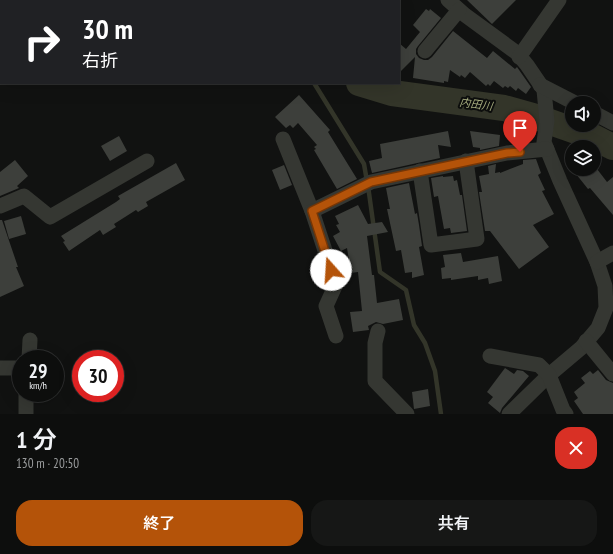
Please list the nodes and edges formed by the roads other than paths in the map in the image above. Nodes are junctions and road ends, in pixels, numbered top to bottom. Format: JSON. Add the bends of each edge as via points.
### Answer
{"nodes":[{"id":1,"x":559,"y":0,"type":"edge"},
{"id":2,"x":453,"y":5,"type":"edge"},
{"id":3,"x":425,"y":51,"type":"dead end"},
{"id":4,"x":519,"y":57,"type":"junction"},
{"id":5,"x":542,"y":87,"type":"junction"},
{"id":6,"x":565,"y":98,"type":"edge"},
{"id":7,"x":601,"y":117,"type":"edge"},
{"id":8,"x":613,"y":123,"type":"edge"},
{"id":9,"x":283,"y":140,"type":"dead end"},
{"id":10,"x":546,"y":145,"type":"junction"},
{"id":11,"x":147,"y":161,"type":"dead end"},
{"id":12,"x":466,"y":161,"type":"junction"},
{"id":13,"x":420,"y":171,"type":"junction"},
{"id":14,"x":0,"y":206,"type":"edge"},
{"id":15,"x":312,"y":211,"type":"junction"},
{"id":16,"x":613,"y":253,"type":"edge"},
{"id":17,"x":606,"y":269,"type":"edge"},
{"id":18,"x":378,"y":331,"type":"dead end"},
{"id":19,"x":336,"y":336,"type":"dead end"},
{"id":20,"x":30,"y":340,"type":"dead end"},
{"id":21,"x":586,"y":341,"type":"junction"},
{"id":22,"x":29,"y":350,"type":"edge"},
{"id":23,"x":490,"y":356,"type":"dead end"},
{"id":24,"x":0,"y":368,"type":"edge"},
{"id":25,"x":12,"y":368,"type":"edge"},
{"id":26,"x":613,"y":374,"type":"edge"},
{"id":27,"x":550,"y":375,"type":"junction"},
{"id":28,"x":26,"y":402,"type":"edge"},
{"id":29,"x":26,"y":414,"type":"edge"},
{"id":30,"x":407,"y":414,"type":"edge"},
{"id":31,"x":509,"y":414,"type":"edge"},
{"id":32,"x":566,"y":414,"type":"edge"}],
"edges":[{"from":1,"to":4,"type":"street"},
{"from":2,"to":3,"type":"street"},
{"from":2,"to":4,"type":"street"},
{"from":4,"to":5,"type":"street"},
{"from":5,"to":6,"type":"street"},
{"from":5,"to":10,"type":"street","via":[[547,121]]},
{"from":7,"to":8,"type":"street"},
{"from":9,"to":15,"type":"street"},
{"from":10,"to":12,"type":"street"},
{"from":10,"to":17,"type":"street","via":[[560,181]]},
{"from":11,"to":14,"type":"street","via":[[50,217],[24,196]]},
{"from":12,"to":13,"type":"street"},
{"from":12,"to":13,"type":"street","via":[[476,239],[431,245]]},
{"from":13,"to":15,"type":"street","via":[[365,185]]},
{"from":15,"to":19,"type":"street","via":[[336,284],[326,306]]},
{"from":16,"to":17,"type":"street"},
{"from":17,"to":21,"type":"street","via":[[606,308],[598,328]]},
{"from":18,"to":30,"type":"street","via":[[375,343],[375,381]]},
{"from":20,"to":22,"type":"street"},
{"from":21,"to":26,"type":"street"},
{"from":21,"to":27,"type":"street"},
{"from":23,"to":27,"type":"street","via":[[539,365]]},
{"from":24,"to":25,"type":"street"},
{"from":27,"to":31,"type":"street"},
{"from":27,"to":32,"type":"street"},
{"from":28,"to":29,"type":"street"}]}
